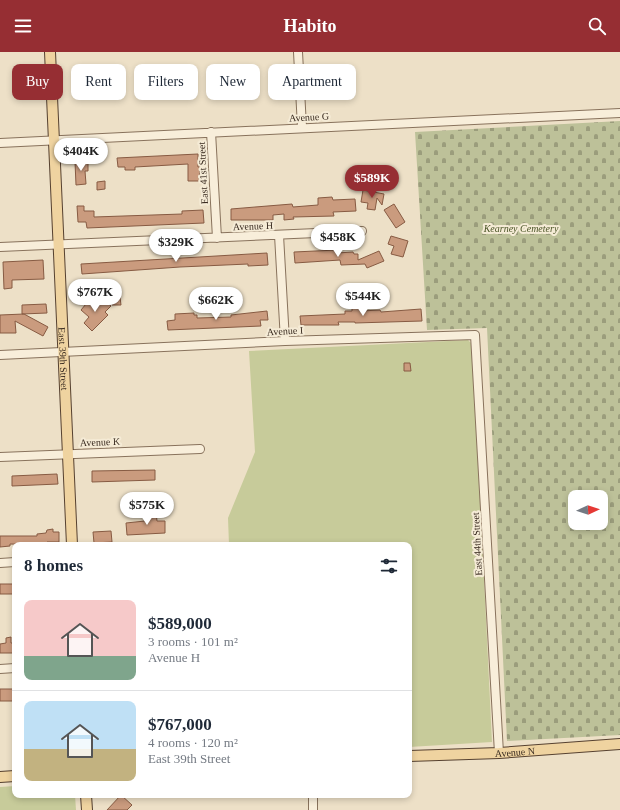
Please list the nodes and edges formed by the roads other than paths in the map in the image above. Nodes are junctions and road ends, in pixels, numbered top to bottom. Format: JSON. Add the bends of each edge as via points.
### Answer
{"nodes":[{"id":1,"x":50,"y":52,"type":"edge"},
{"id":2,"x":298,"y":52,"type":"edge"},
{"id":3,"x":620,"y":113,"type":"edge"},
{"id":4,"x":302,"y":127,"type":"junction"},
{"id":5,"x":211,"y":132,"type":"junction"},
{"id":6,"x":54,"y":140,"type":"junction"},
{"id":7,"x":0,"y":143,"type":"edge"},
{"id":8,"x":362,"y":231,"type":"dead end"},
{"id":9,"x":279,"y":235,"type":"junction"},
{"id":10,"x":217,"y":238,"type":"junction"},
{"id":11,"x":59,"y":244,"type":"junction"},
{"id":12,"x":0,"y":247,"type":"edge"},
{"id":13,"x":475,"y":335,"type":"joint"},
{"id":14,"x":286,"y":341,"type":"junction"},
{"id":15,"x":64,"y":352,"type":"junction"},
{"id":16,"x":0,"y":355,"type":"edge"},
{"id":17,"x":200,"y":449,"type":"dead end"},
{"id":18,"x":68,"y":453,"type":"junction"},
{"id":19,"x":0,"y":457,"type":"edge"},
{"id":20,"x":72,"y":542,"type":"edge"},
{"id":21,"x":12,"y":562,"type":"edge"},
{"id":22,"x":0,"y":563,"type":"edge"},
{"id":23,"x":12,"y":668,"type":"edge"},
{"id":24,"x":0,"y":669,"type":"edge"},
{"id":25,"x":620,"y":744,"type":"edge"},
{"id":26,"x":499,"y":753,"type":"junction"},
{"id":27,"x":412,"y":756,"type":"edge"},
{"id":28,"x":12,"y":776,"type":"edge"},
{"id":29,"x":0,"y":777,"type":"edge"},
{"id":30,"x":86,"y":798,"type":"edge"},
{"id":31,"x":313,"y":798,"type":"edge"},
{"id":32,"x":87,"y":810,"type":"edge"},
{"id":33,"x":314,"y":810,"type":"edge"}],
"edges":[{"from":1,"to":6,"type":"main road","name":"East 39th Street"},
{"from":2,"to":4,"type":"street"},
{"from":3,"to":4,"type":"street","name":"Avenue G"},
{"from":4,"to":5,"type":"street","name":"Avenue G"},
{"from":5,"to":6,"type":"street","name":"Avenue G"},
{"from":5,"to":10,"type":"street","name":"East 41st Street"},
{"from":6,"to":7,"type":"street","name":"Avenue G"},
{"from":6,"to":11,"type":"main road","name":"East 39th Street"},
{"from":8,"to":9,"type":"street","name":"Avenue H"},
{"from":9,"to":10,"type":"street","name":"Avenue H"},
{"from":9,"to":14,"type":"street"},
{"from":10,"to":11,"type":"street","name":"Avenue H"},
{"from":11,"to":12,"type":"street","name":"Avenue H"},
{"from":11,"to":15,"type":"main road","name":"East 39th Street"},
{"from":13,"to":14,"type":"street","name":"Avenue I"},
{"from":13,"to":26,"type":"street","name":"East 44th Street"},
{"from":14,"to":15,"type":"street","name":"Avenue I"},
{"from":15,"to":16,"type":"street","name":"Avenue I"},
{"from":15,"to":18,"type":"main road","name":"East 39th Street"},
{"from":17,"to":18,"type":"street","name":"Avenue K"},
{"from":18,"to":19,"type":"street","name":"Avenue K"},
{"from":18,"to":20,"type":"main road","name":"East 39th Street"},
{"from":21,"to":22,"type":"street"},
{"from":23,"to":24,"type":"street"},
{"from":25,"to":26,"type":"main road","name":"Avenue N"},
{"from":26,"to":27,"type":"main road","name":"Avenue N"},
{"from":28,"to":29,"type":"main road"},
{"from":30,"to":32,"type":"main road"},
{"from":31,"to":33,"type":"street"}]}
